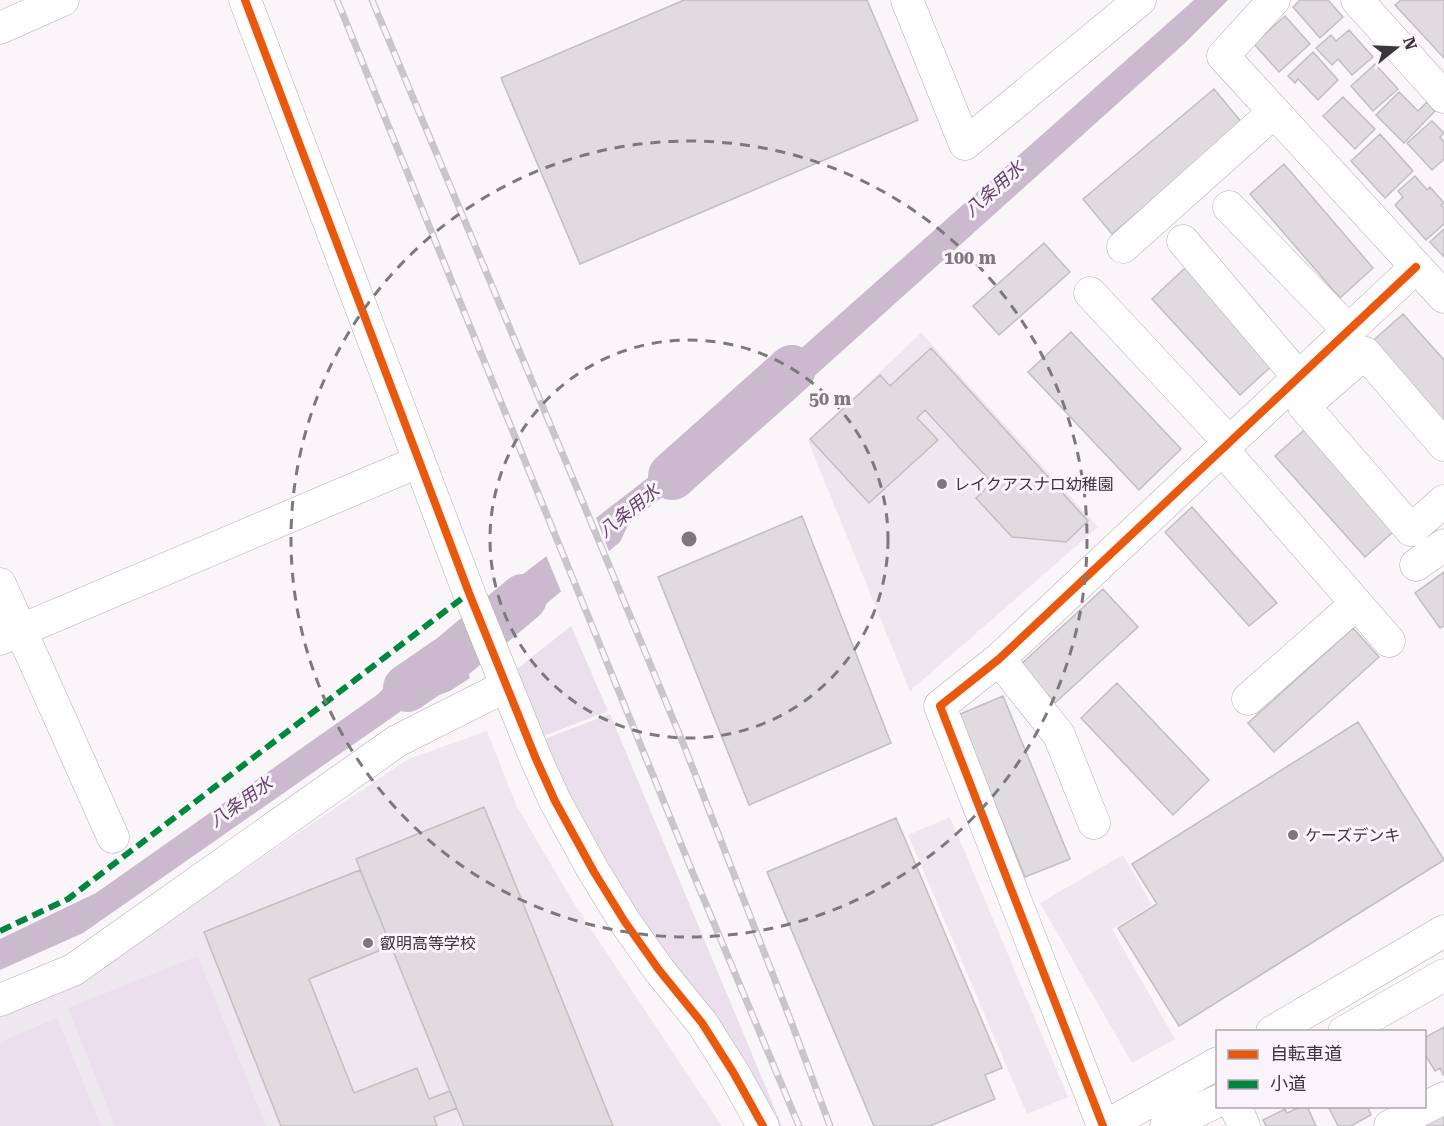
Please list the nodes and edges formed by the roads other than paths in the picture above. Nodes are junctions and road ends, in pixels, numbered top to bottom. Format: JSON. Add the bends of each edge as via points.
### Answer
{"nodes":[{"id":1,"x":63,"y":0,"type":"edge"},
{"id":2,"x":245,"y":0,"type":"edge"},
{"id":3,"x":907,"y":0,"type":"edge"},
{"id":4,"x":1140,"y":0,"type":"edge"},
{"id":5,"x":1274,"y":0,"type":"edge"},
{"id":6,"x":1357,"y":0,"type":"edge"},
{"id":7,"x":0,"y":28,"type":"edge"},
{"id":8,"x":1444,"y":97,"type":"edge"},
{"id":9,"x":1274,"y":111,"type":"junction"},
{"id":10,"x":1229,"y":207,"type":"dead end"},
{"id":11,"x":1183,"y":241,"type":"dead end"},
{"id":12,"x":1123,"y":247,"type":"dead end"},
{"id":13,"x":1416,"y":267,"type":"junction"},
{"id":14,"x":1090,"y":293,"type":"dead end"},
{"id":15,"x":1444,"y":297,"type":"edge"},
{"id":16,"x":1349,"y":342,"type":"junction"},
{"id":17,"x":1307,"y":387,"type":"junction"},
{"id":18,"x":1444,"y":445,"type":"edge"},
{"id":19,"x":1226,"y":446,"type":"junction"},
{"id":20,"x":1444,"y":454,"type":"edge"},
{"id":21,"x":418,"y":462,"type":"junction"},
{"id":22,"x":1434,"y":510,"type":"edge"},
{"id":23,"x":1444,"y":545,"type":"edge"},
{"id":24,"x":1416,"y":565,"type":"dead end"},
{"id":25,"x":0,"y":584,"type":"edge"},
{"id":26,"x":1356,"y":604,"type":"junction"},
{"id":27,"x":10,"y":635,"type":"edge"},
{"id":28,"x":1389,"y":641,"type":"dead end"},
{"id":29,"x":999,"y":659,"type":"junction"},
{"id":30,"x":500,"y":672,"type":"junction"},
{"id":31,"x":1248,"y":699,"type":"dead end"},
{"id":32,"x":1094,"y":823,"type":"dead end"},
{"id":33,"x":112,"y":837,"type":"dead end"},
{"id":34,"x":1444,"y":931,"type":"edge"},
{"id":35,"x":1444,"y":975,"type":"edge"},
{"id":36,"x":0,"y":1000,"type":"edge"},
{"id":37,"x":1275,"y":1030,"type":"edge"},
{"id":38,"x":1348,"y":1030,"type":"edge"},
{"id":39,"x":1216,"y":1064,"type":"edge"},
{"id":40,"x":1444,"y":1098,"type":"edge"},
{"id":41,"x":1216,"y":1102,"type":"edge"},
{"id":42,"x":1426,"y":1107,"type":"edge"},
{"id":43,"x":1235,"y":1108,"type":"edge"},
{"id":44,"x":1425,"y":1108,"type":"edge"},
{"id":45,"x":763,"y":1126,"type":"edge"},
{"id":46,"x":1104,"y":1126,"type":"edge"},
{"id":47,"x":1166,"y":1126,"type":"edge"},
{"id":48,"x":1244,"y":1126,"type":"edge"},
{"id":49,"x":1390,"y":1126,"type":"edge"}],
"edges":[{"from":1,"to":7,"type":"street"},
{"from":2,"to":21,"type":"street"},
{"from":3,"to":4,"type":"street","via":[[964,144]]},
{"from":5,"to":9,"type":"street","via":[[1223,56]]},
{"from":6,"to":8,"type":"street"},
{"from":9,"to":12,"type":"street"},
{"from":9,"to":13,"type":"street"},
{"from":10,"to":16,"type":"street"},
{"from":11,"to":17,"type":"street"},
{"from":13,"to":15,"type":"street"},
{"from":13,"to":16,"type":"street"},
{"from":14,"to":19,"type":"street"},
{"from":16,"to":17,"type":"street"},
{"from":16,"to":18,"type":"street","via":[[1365,353]]},
{"from":16,"to":20,"type":"street"},
{"from":17,"to":19,"type":"street"},
{"from":17,"to":22,"type":"street"},
{"from":19,"to":26,"type":"street"},
{"from":19,"to":29,"type":"street"},
{"from":21,"to":27,"type":"street"},
{"from":21,"to":30,"type":"street"},
{"from":23,"to":24,"type":"street"},
{"from":25,"to":27,"type":"street"},
{"from":26,"to":28,"type":"street"},
{"from":26,"to":31,"type":"street"},
{"from":27,"to":33,"type":"street"},
{"from":29,"to":32,"type":"street","via":[[1059,735]]},
{"from":29,"to":46,"type":"street","via":[[940,706]]},
{"from":30,"to":36,"type":"street","via":[[73,970]]},
{"from":30,"to":45,"type":"street","via":[[555,801],[594,872],[659,970],[702,1023]]},
{"from":34,"to":37,"type":"street"},
{"from":35,"to":38,"type":"street"},
{"from":39,"to":46,"type":"street"},
{"from":40,"to":42,"type":"street"},
{"from":41,"to":47,"type":"street"},
{"from":43,"to":48,"type":"street"},
{"from":44,"to":49,"type":"street"}]}
